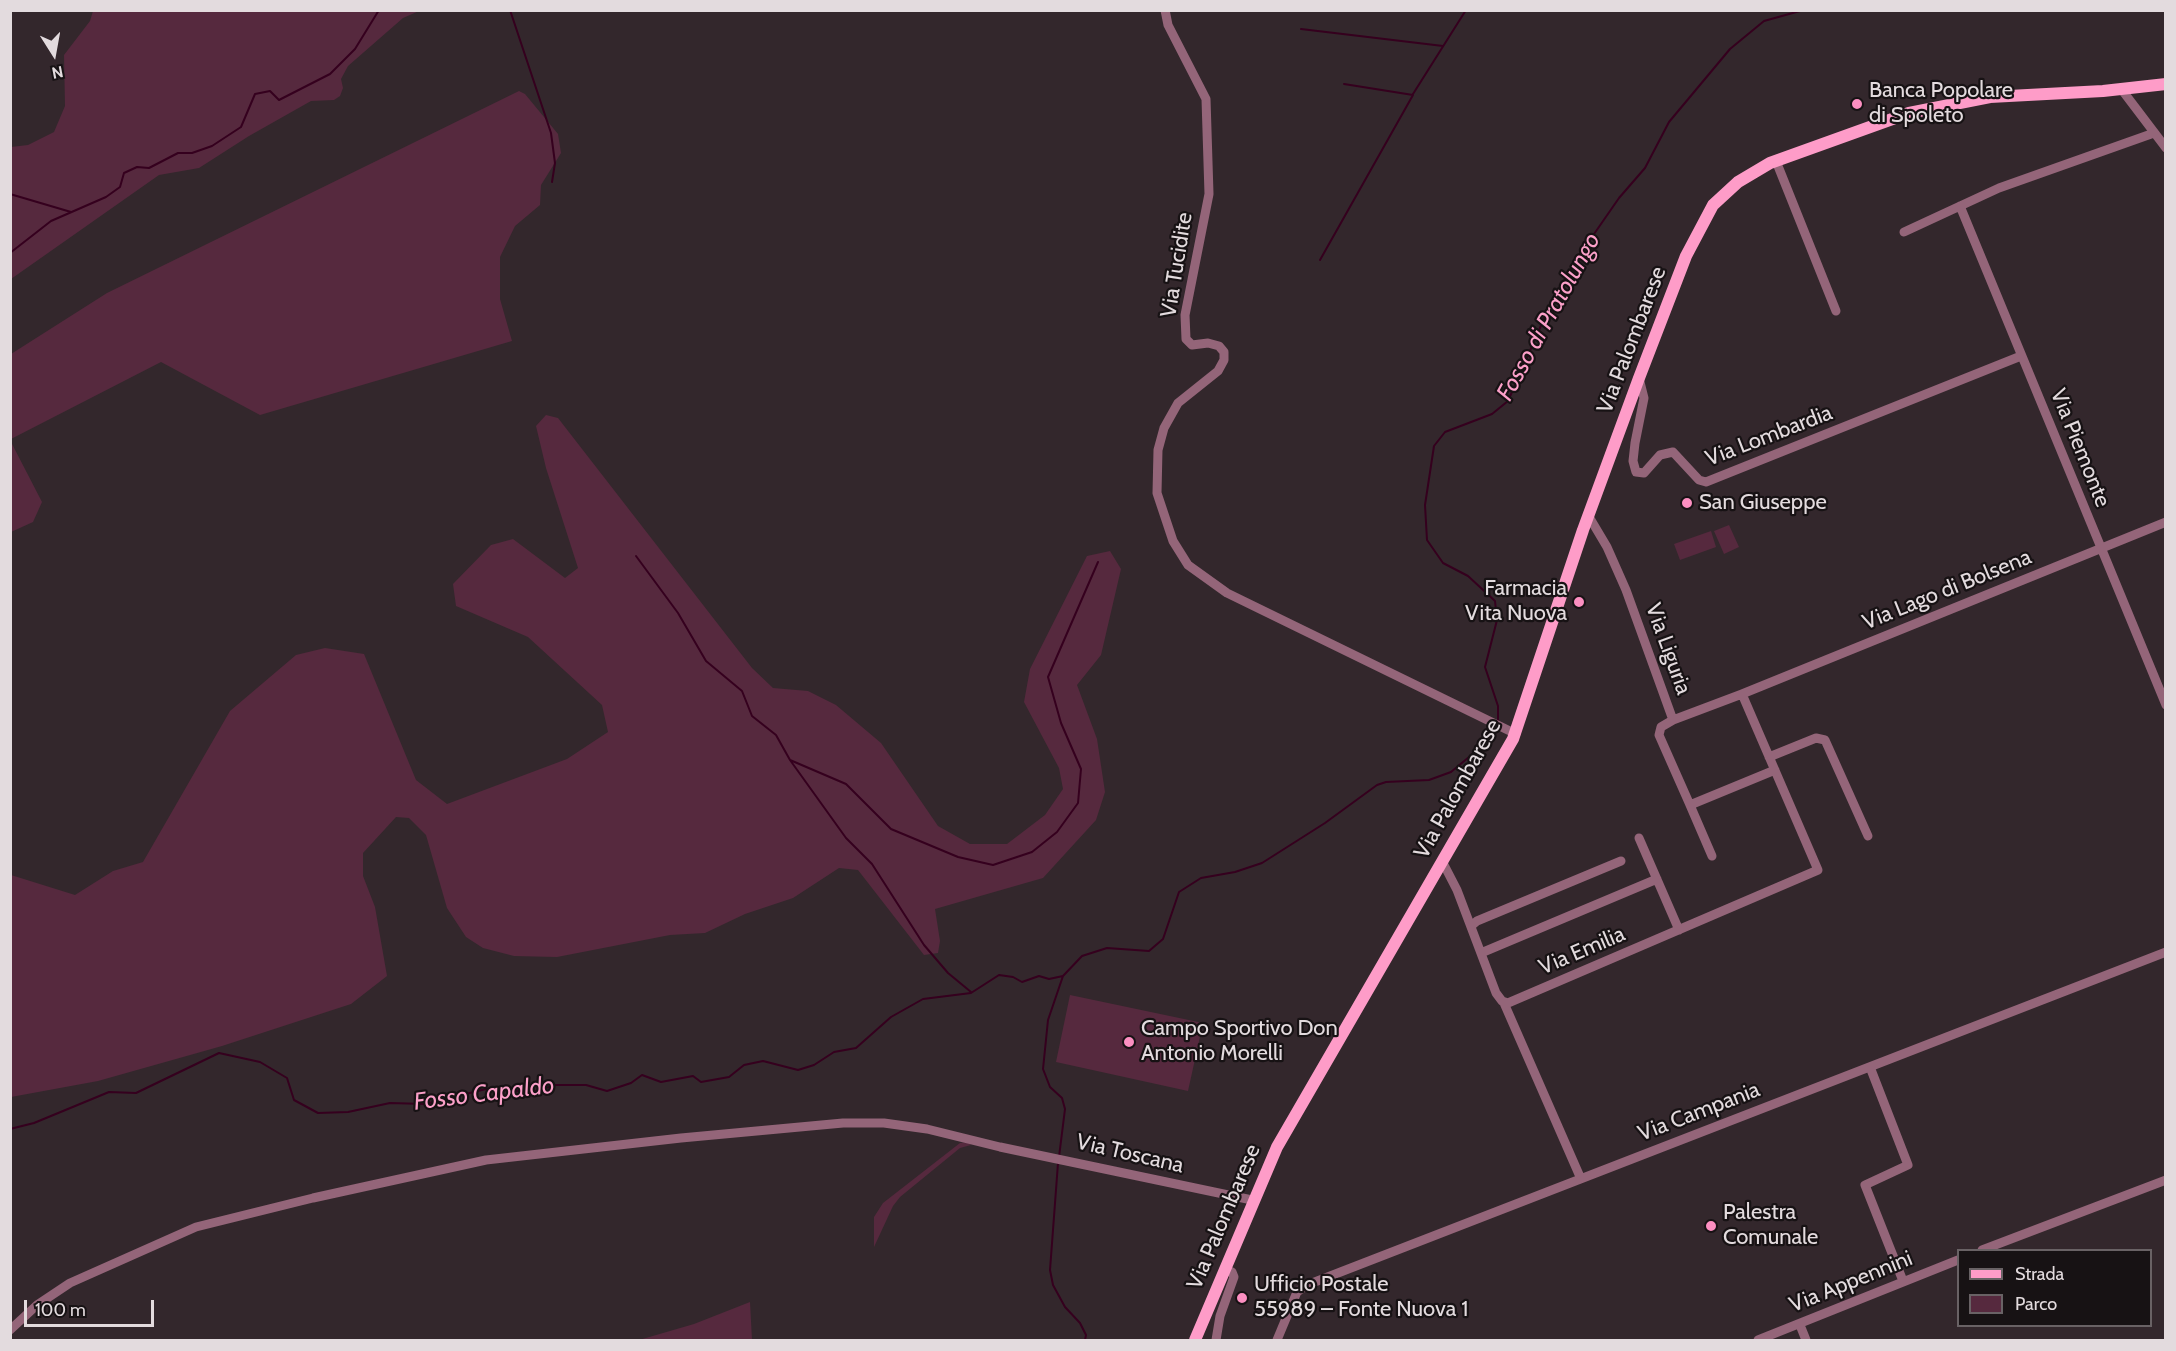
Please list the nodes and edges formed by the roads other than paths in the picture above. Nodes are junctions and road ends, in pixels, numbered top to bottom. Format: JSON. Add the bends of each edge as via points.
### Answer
{"nodes":[{"id":1,"x":1165,"y":10,"type":"edge"},
{"id":2,"x":2166,"y":84,"type":"edge"},
{"id":3,"x":2122,"y":90,"type":"junction"},
{"id":4,"x":2154,"y":132,"type":"junction"},
{"id":5,"x":2166,"y":148,"type":"edge"},
{"id":6,"x":1776,"y":161,"type":"junction"},
{"id":7,"x":1960,"y":206,"type":"junction"},
{"id":8,"x":1904,"y":232,"type":"dead end"},
{"id":9,"x":1836,"y":311,"type":"dead end"},
{"id":10,"x":2021,"y":356,"type":"junction"},
{"id":11,"x":1639,"y":378,"type":"junction"},
{"id":12,"x":1588,"y":515,"type":"junction"},
{"id":13,"x":2166,"y":522,"type":"edge"},
{"id":14,"x":2099,"y":548,"type":"junction"},
{"id":15,"x":1742,"y":694,"type":"junction"},
{"id":16,"x":2166,"y":705,"type":"edge"},
{"id":17,"x":1673,"y":720,"type":"junction"},
{"id":18,"x":1510,"y":731,"type":"junction"},
{"id":19,"x":1769,"y":757,"type":"junction"},
{"id":20,"x":1775,"y":770,"type":"junction"},
{"id":21,"x":1690,"y":805,"type":"junction"},
{"id":22,"x":1868,"y":836,"type":"dead end"},
{"id":23,"x":1639,"y":838,"type":"dead end"},
{"id":24,"x":1713,"y":856,"type":"dead end"},
{"id":25,"x":1442,"y":861,"type":"junction"},
{"id":26,"x":1621,"y":861,"type":"dead end"},
{"id":27,"x":1657,"y":879,"type":"junction"},
{"id":28,"x":1471,"y":926,"type":"junction"},
{"id":29,"x":1679,"y":930,"type":"junction"},
{"id":30,"x":2166,"y":952,"type":"edge"},
{"id":31,"x":1481,"y":953,"type":"junction"},
{"id":32,"x":1504,"y":1003,"type":"junction"},
{"id":33,"x":1870,"y":1067,"type":"junction"},
{"id":34,"x":1581,"y":1179,"type":"junction"},
{"id":35,"x":2166,"y":1180,"type":"edge"},
{"id":36,"x":1252,"y":1200,"type":"junction"},
{"id":37,"x":1987,"y":1249,"type":"edge"},
{"id":38,"x":1957,"y":1261,"type":"edge"},
{"id":39,"x":1224,"y":1269,"type":"junction"},
{"id":40,"x":1903,"y":1281,"type":"junction"},
{"id":41,"x":1800,"y":1325,"type":"junction"},
{"id":42,"x":10,"y":1330,"type":"edge"},
{"id":43,"x":1194,"y":1341,"type":"edge"},
{"id":44,"x":1216,"y":1341,"type":"edge"},
{"id":45,"x":1277,"y":1341,"type":"edge"},
{"id":46,"x":1758,"y":1341,"type":"edge"},
{"id":47,"x":1806,"y":1341,"type":"edge"}],
"edges":[{"from":1,"to":18,"type":"street","name":"Via Tucidite","via":[[1168,25],[1206,99],[1209,194],[1185,315],[1186,339],[1192,345],[1219,346],[1224,352],[1218,371],[1178,403],[1164,428],[1158,450],[1157,493],[1173,542],[1188,565],[1227,593]]},
{"from":2,"to":3,"type":"main road","name":"Via Palombarese"},
{"from":3,"to":4,"type":"street"},
{"from":3,"to":6,"type":"main road","name":"Via Palombarese","via":[[2006,95],[1949,103],[1882,121]]},
{"from":4,"to":5,"type":"street"},
{"from":4,"to":7,"type":"street","via":[[2006,185]]},
{"from":6,"to":9,"type":"street"},
{"from":6,"to":11,"type":"main road","name":"Via Palombarese","via":[[1732,186],[1706,215]]},
{"from":7,"to":8,"type":"street"},
{"from":7,"to":10,"type":"street","name":"Via Piemonte"},
{"from":10,"to":11,"type":"street","name":"Via Lombardia","via":[[1706,482],[1699,480],[1678,454],[1670,452],[1660,455],[1644,473],[1636,472],[1633,461],[1644,398]]},
{"from":10,"to":14,"type":"street","name":"Via Piemonte"},
{"from":11,"to":12,"type":"main road","name":"Via Palombarese"},
{"from":12,"to":17,"type":"street","name":"Via Liguria","via":[[1626,590]]},
{"from":12,"to":18,"type":"main road","name":"Via Palombarese"},
{"from":13,"to":14,"type":"street","name":"Via Lago di Bolsena"},
{"from":14,"to":15,"type":"street","name":"Via Lago di Bolsena"},
{"from":14,"to":16,"type":"street","name":"Via Piemonte"},
{"from":15,"to":17,"type":"street","name":"Via Liguria"},
{"from":15,"to":19,"type":"street"},
{"from":17,"to":21,"type":"street","via":[[1661,727],[1659,735]]},
{"from":18,"to":25,"type":"main road","name":"Via Palombarese"},
{"from":19,"to":20,"type":"street"},
{"from":19,"to":22,"type":"street","via":[[1816,738],[1825,740]]},
{"from":20,"to":21,"type":"street"},
{"from":20,"to":29,"type":"street","name":"Via Emilia","via":[[1818,870]]},
{"from":21,"to":24,"type":"street"},
{"from":23,"to":27,"type":"street"},
{"from":25,"to":28,"type":"street"},
{"from":25,"to":36,"type":"main road","name":"Via Palombarese","via":[[1295,1114]]},
{"from":26,"to":28,"type":"street"},
{"from":27,"to":29,"type":"street"},
{"from":27,"to":31,"type":"street"},
{"from":28,"to":31,"type":"street"},
{"from":29,"to":32,"type":"street","name":"Via Emilia"},
{"from":30,"to":33,"type":"street","name":"Via Campania"},
{"from":31,"to":32,"type":"street","via":[[1496,993]]},
{"from":32,"to":34,"type":"street"},
{"from":33,"to":34,"type":"street","name":"Via Campania"},
{"from":33,"to":40,"type":"street","via":[[1908,1165],[1866,1185]]},
{"from":34,"to":45,"type":"street","name":"Via Campania","via":[[1303,1286]]},
{"from":35,"to":37,"type":"street"},
{"from":36,"to":39,"type":"main road","name":"Via Palombarese"},
{"from":36,"to":42,"type":"street","name":"Via Toscana","via":[[884,1123],[850,1122],[486,1160],[196,1227],[70,1282]]},
{"from":38,"to":40,"type":"street","name":"Via Appennini"},
{"from":39,"to":43,"type":"main road","name":"Via Palombarese"},
{"from":39,"to":44,"type":"street","via":[[1234,1277]]},
{"from":40,"to":41,"type":"street","name":"Via Appennini"},
{"from":41,"to":46,"type":"street","name":"Via Appennini"},
{"from":41,"to":47,"type":"street"}]}
